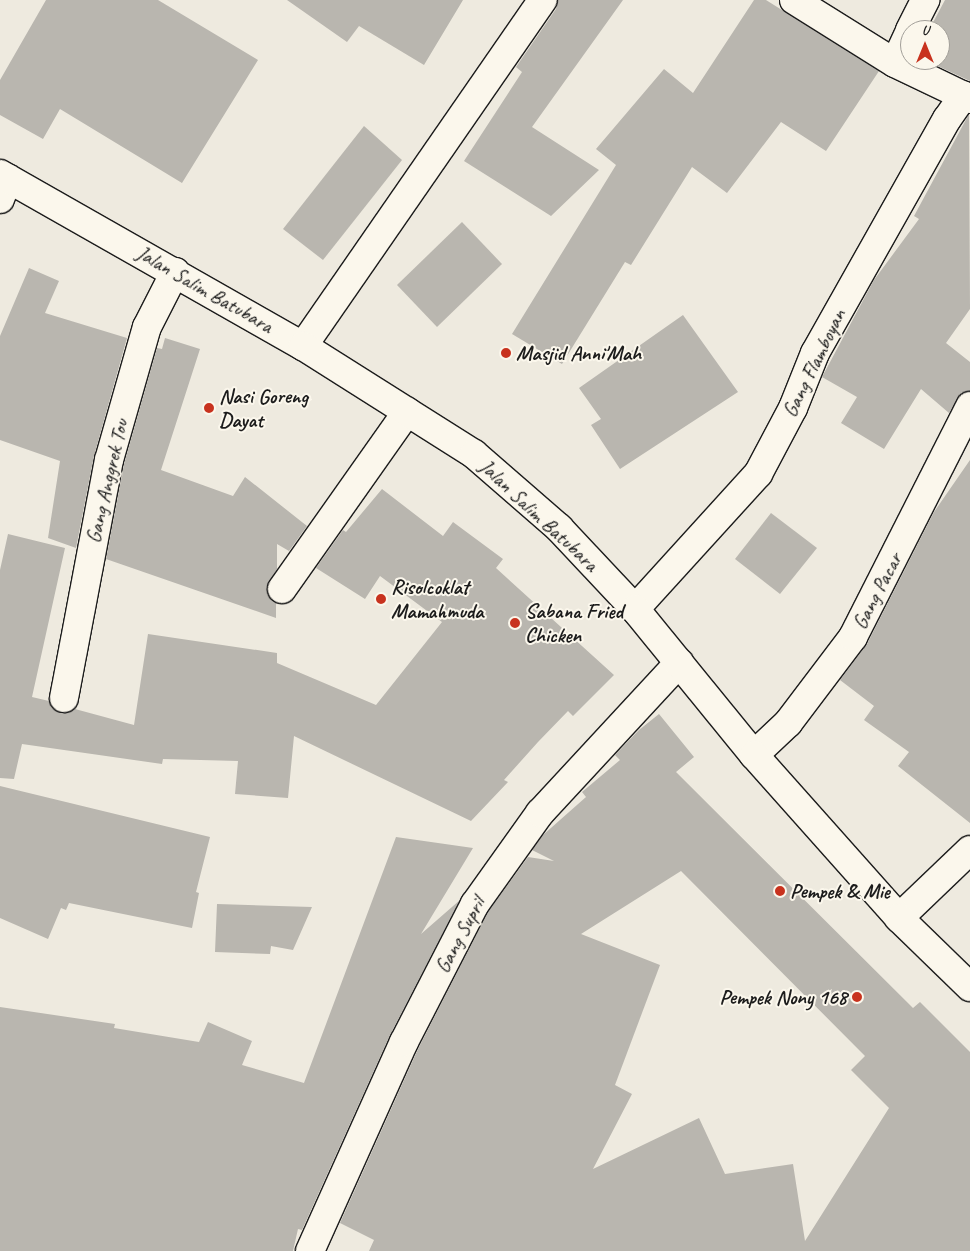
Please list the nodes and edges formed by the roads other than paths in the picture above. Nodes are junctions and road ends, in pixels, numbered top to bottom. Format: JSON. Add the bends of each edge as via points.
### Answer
{"nodes":[{"id":1,"x":543,"y":0,"type":"edge"},
{"id":2,"x":794,"y":0,"type":"edge"},
{"id":3,"x":925,"y":0,"type":"edge"},
{"id":4,"x":915,"y":20,"type":"edge"},
{"id":5,"x":900,"y":50,"type":"edge"},
{"id":6,"x":894,"y":62,"type":"junction"},
{"id":7,"x":967,"y":97,"type":"edge"},
{"id":8,"x":3,"y":184,"type":"edge"},
{"id":9,"x":176,"y":272,"type":"junction"},
{"id":10,"x":303,"y":346,"type":"junction"},
{"id":11,"x":970,"y":406,"type":"edge"},
{"id":12,"x":407,"y":412,"type":"junction"},
{"id":13,"x":282,"y":589,"type":"dead end"},
{"id":14,"x":635,"y":609,"type":"junction"},
{"id":15,"x":679,"y":664,"type":"junction"},
{"id":16,"x":64,"y":698,"type":"dead end"},
{"id":17,"x":754,"y":755,"type":"junction"},
{"id":18,"x":970,"y":850,"type":"edge"},
{"id":19,"x":899,"y":918,"type":"junction"},
{"id":20,"x":970,"y":987,"type":"edge"},
{"id":21,"x":310,"y":1251,"type":"edge"}],
"edges":[{"from":1,"to":10,"type":"street"},
{"from":2,"to":6,"type":"street"},
{"from":3,"to":4,"type":"street"},
{"from":5,"to":6,"type":"street"},
{"from":6,"to":7,"type":"street"},
{"from":7,"to":14,"type":"street","name":"Gang Flamboyan","via":[[947,119],[816,353],[794,408],[758,474]]},
{"from":8,"to":9,"type":"street","name":"Jalan Salim Batubara"},
{"from":9,"to":10,"type":"street","name":"Jalan Salim Batubara"},
{"from":9,"to":16,"type":"street","name":"Gang Anggrek Tou","via":[[147,327],[109,460]]},
{"from":10,"to":12,"type":"street","name":"Jalan Salim Batubara"},
{"from":11,"to":17,"type":"street","name":"Gang Pacar","via":[[853,637],[788,723]]},
{"from":12,"to":13,"type":"street"},
{"from":12,"to":14,"type":"street","name":"Jalan Salim Batubara","via":[[474,454],[559,528]]},
{"from":14,"to":15,"type":"street","name":"Jalan Salim Batubara"},
{"from":15,"to":17,"type":"street","name":"Jalan Salim Batubara"},
{"from":15,"to":21,"type":"street","name":"Gang Supril","via":[[540,813],[475,904],[404,1042]]},
{"from":17,"to":19,"type":"street","name":"Jalan Salim Batubara"},
{"from":18,"to":19,"type":"street"},
{"from":19,"to":20,"type":"street","name":"Jalan Salim Batubara"}]}
